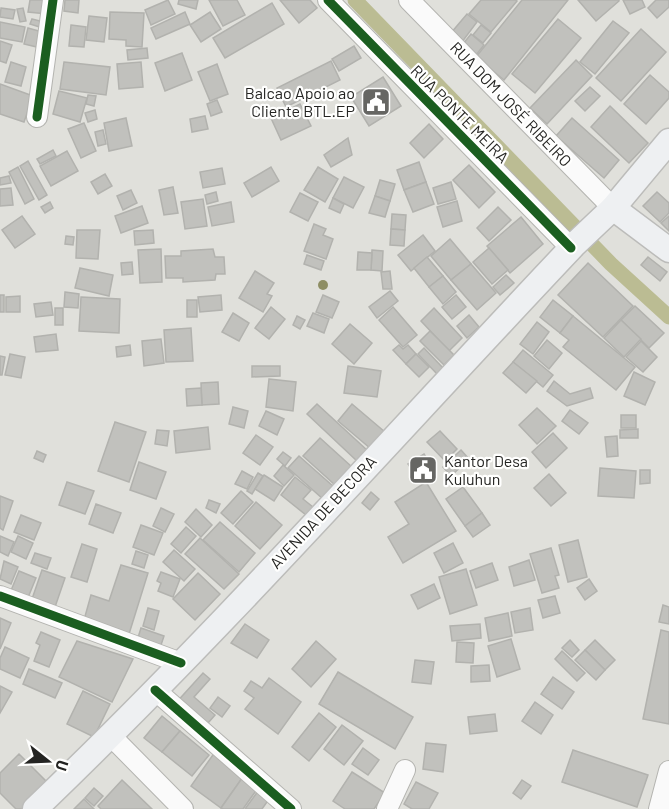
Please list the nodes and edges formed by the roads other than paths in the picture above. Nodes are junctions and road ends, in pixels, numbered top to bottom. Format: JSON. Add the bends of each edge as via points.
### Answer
{"nodes":[{"id":1,"x":53,"y":0,"type":"edge"},
{"id":2,"x":328,"y":0,"type":"edge"},
{"id":3,"x":409,"y":0,"type":"edge"},
{"id":4,"x":37,"y":117,"type":"dead end"},
{"id":5,"x":669,"y":141,"type":"edge"},
{"id":6,"x":611,"y":210,"type":"junction"},
{"id":7,"x":573,"y":246,"type":"junction"},
{"id":8,"x":669,"y":250,"type":"edge"},
{"id":9,"x":0,"y":596,"type":"edge"},
{"id":10,"x":181,"y":663,"type":"junction"},
{"id":11,"x":155,"y":690,"type":"junction"},
{"id":12,"x":111,"y":736,"type":"junction"},
{"id":13,"x":405,"y":770,"type":"dead end"},
{"id":14,"x":669,"y":771,"type":"edge"},
{"id":15,"x":35,"y":809,"type":"edge"},
{"id":16,"x":178,"y":809,"type":"edge"},
{"id":17,"x":291,"y":809,"type":"edge"},
{"id":18,"x":387,"y":809,"type":"edge"},
{"id":19,"x":659,"y":809,"type":"edge"}],
"edges":[{"from":1,"to":4,"type":"street"},
{"from":2,"to":7,"type":"street","name":"RUA PONTE MEIRA"},
{"from":3,"to":6,"type":"street","name":"RUA DOM JOSÉ RIBEIRO"},
{"from":5,"to":6,"type":"main road","name":"AVENIDA DE BECORA"},
{"from":6,"to":7,"type":"main road","name":"AVENIDA DE BECORA"},
{"from":6,"to":8,"type":"main road"},
{"from":7,"to":10,"type":"main road","name":"AVENIDA DE BECORA"},
{"from":9,"to":10,"type":"street"},
{"from":10,"to":11,"type":"main road","name":"AVENIDA DE BECORA"},
{"from":11,"to":12,"type":"main road","name":"AVENIDA DE BECORA"},
{"from":11,"to":17,"type":"street"},
{"from":12,"to":15,"type":"main road","name":"AVENIDA DE BECORA"},
{"from":12,"to":16,"type":"street"},
{"from":13,"to":18,"type":"street"},
{"from":14,"to":19,"type":"street"}]}
